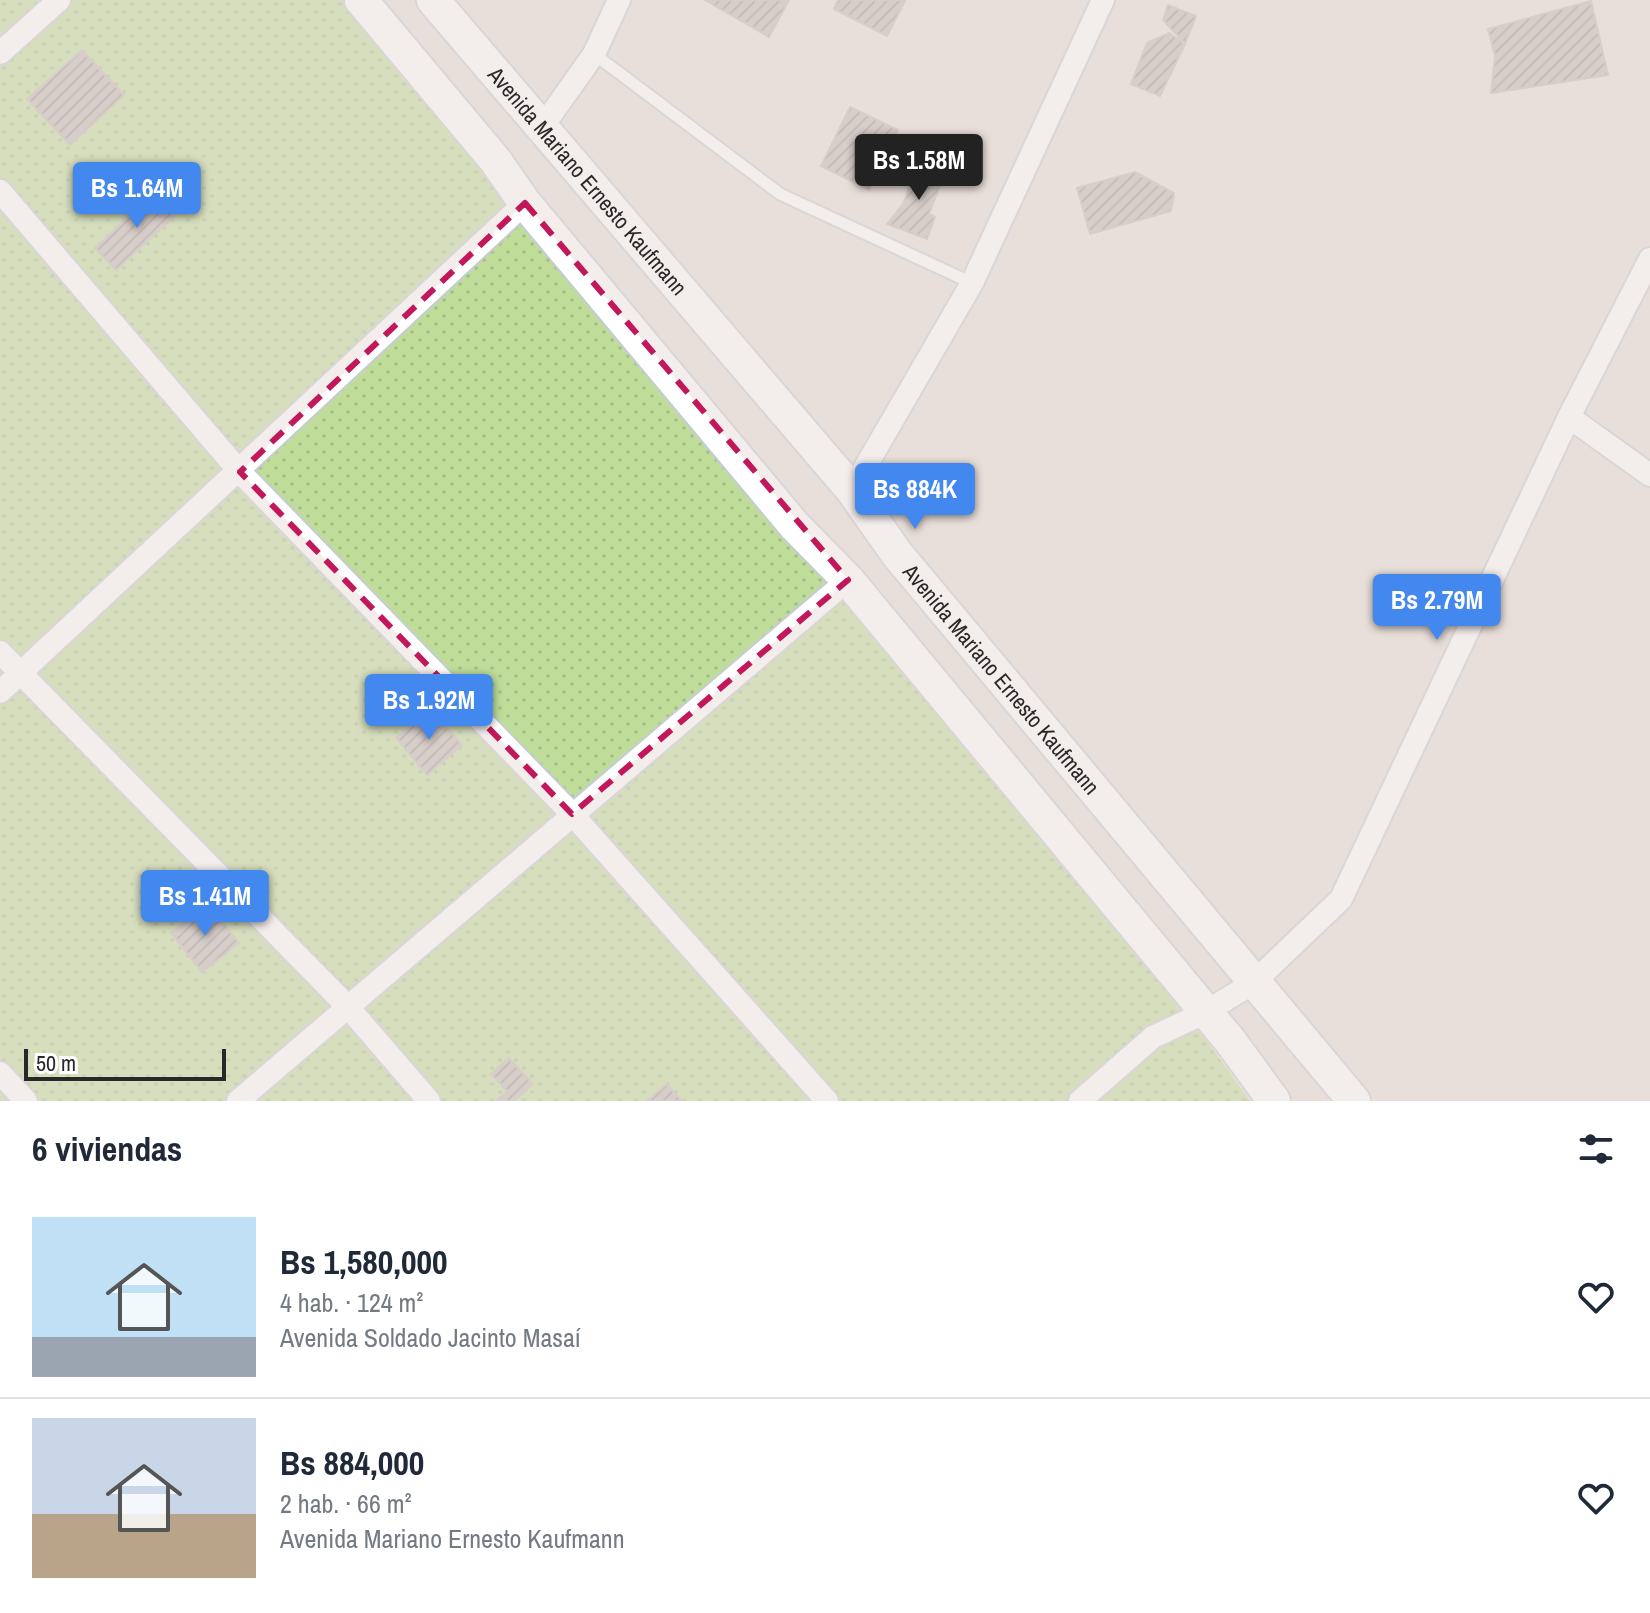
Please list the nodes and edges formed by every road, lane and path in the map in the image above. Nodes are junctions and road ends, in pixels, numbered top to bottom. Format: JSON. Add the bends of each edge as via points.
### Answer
{"nodes":[{"id":1,"x":59,"y":0,"type":"edge"},
{"id":2,"x":361,"y":0,"type":"edge"},
{"id":3,"x":433,"y":0,"type":"edge"},
{"id":4,"x":619,"y":0,"type":"edge"},
{"id":5,"x":1103,"y":0,"type":"edge"},
{"id":6,"x":0,"y":53,"type":"edge"},
{"id":7,"x":594,"y":54,"type":"junction"},
{"id":8,"x":543,"y":126,"type":"junction"},
{"id":9,"x":0,"y":191,"type":"edge"},
{"id":10,"x":525,"y":203,"type":"junction"},
{"id":11,"x":1650,"y":259,"type":"edge"},
{"id":12,"x":972,"y":283,"type":"junction"},
{"id":13,"x":1569,"y":417,"type":"junction"},
{"id":14,"x":240,"y":472,"type":"junction"},
{"id":15,"x":1650,"y":475,"type":"edge"},
{"id":16,"x":852,"y":490,"type":"junction"},
{"id":17,"x":848,"y":580,"type":"junction"},
{"id":18,"x":0,"y":652,"type":"edge"},
{"id":19,"x":19,"y":675,"type":"junction"},
{"id":20,"x":0,"y":692,"type":"edge"},
{"id":21,"x":572,"y":814,"type":"junction"},
{"id":22,"x":1253,"y":983,"type":"junction"},
{"id":23,"x":348,"y":1007,"type":"junction"},
{"id":24,"x":1204,"y":1013,"type":"junction"},
{"id":25,"x":0,"y":1073,"type":"edge"},
{"id":26,"x":26,"y":1101,"type":"edge"},
{"id":27,"x":238,"y":1101,"type":"edge"},
{"id":28,"x":429,"y":1101,"type":"edge"},
{"id":29,"x":827,"y":1101,"type":"edge"},
{"id":30,"x":1080,"y":1101,"type":"edge"},
{"id":31,"x":1274,"y":1101,"type":"edge"},
{"id":32,"x":1354,"y":1101,"type":"edge"}],
"edges":[{"from":1,"to":6,"type":"street"},
{"from":2,"to":10,"type":"main road"},
{"from":3,"to":8,"type":"main road","name":"Avenida Mariano Ernesto Kaufmann"},
{"from":4,"to":7,"type":"street"},
{"from":5,"to":12,"type":"street"},
{"from":7,"to":8,"type":"street"},
{"from":7,"to":12,"type":"lane","via":[[780,194]]},
{"from":8,"to":16,"type":"main road","name":"Avenida Mariano Ernesto Kaufmann"},
{"from":9,"to":14,"type":"street"},
{"from":10,"to":14,"type":"street"},
{"from":10,"to":17,"type":"main road","via":[[794,525]]},
{"from":11,"to":13,"type":"street"},
{"from":12,"to":16,"type":"street"},
{"from":13,"to":15,"type":"street"},
{"from":13,"to":22,"type":"street","via":[[1341,899]]},
{"from":14,"to":19,"type":"street"},
{"from":14,"to":21,"type":"street"},
{"from":16,"to":22,"type":"main road","name":"Avenida Mariano Ernesto Kaufmann","via":[[897,554]]},
{"from":17,"to":21,"type":"street"},
{"from":17,"to":24,"type":"main road"},
{"from":18,"to":19,"type":"street"},
{"from":19,"to":20,"type":"street"},
{"from":19,"to":23,"type":"street"},
{"from":21,"to":23,"type":"street"},
{"from":21,"to":29,"type":"street"},
{"from":22,"to":24,"type":"street"},
{"from":22,"to":32,"type":"main road","name":"Avenida Mariano Ernesto Kaufmann"},
{"from":23,"to":27,"type":"street"},
{"from":23,"to":28,"type":"street"},
{"from":24,"to":30,"type":"street","via":[[1153,1037]]},
{"from":24,"to":31,"type":"main road"},
{"from":25,"to":26,"type":"street"}]}
